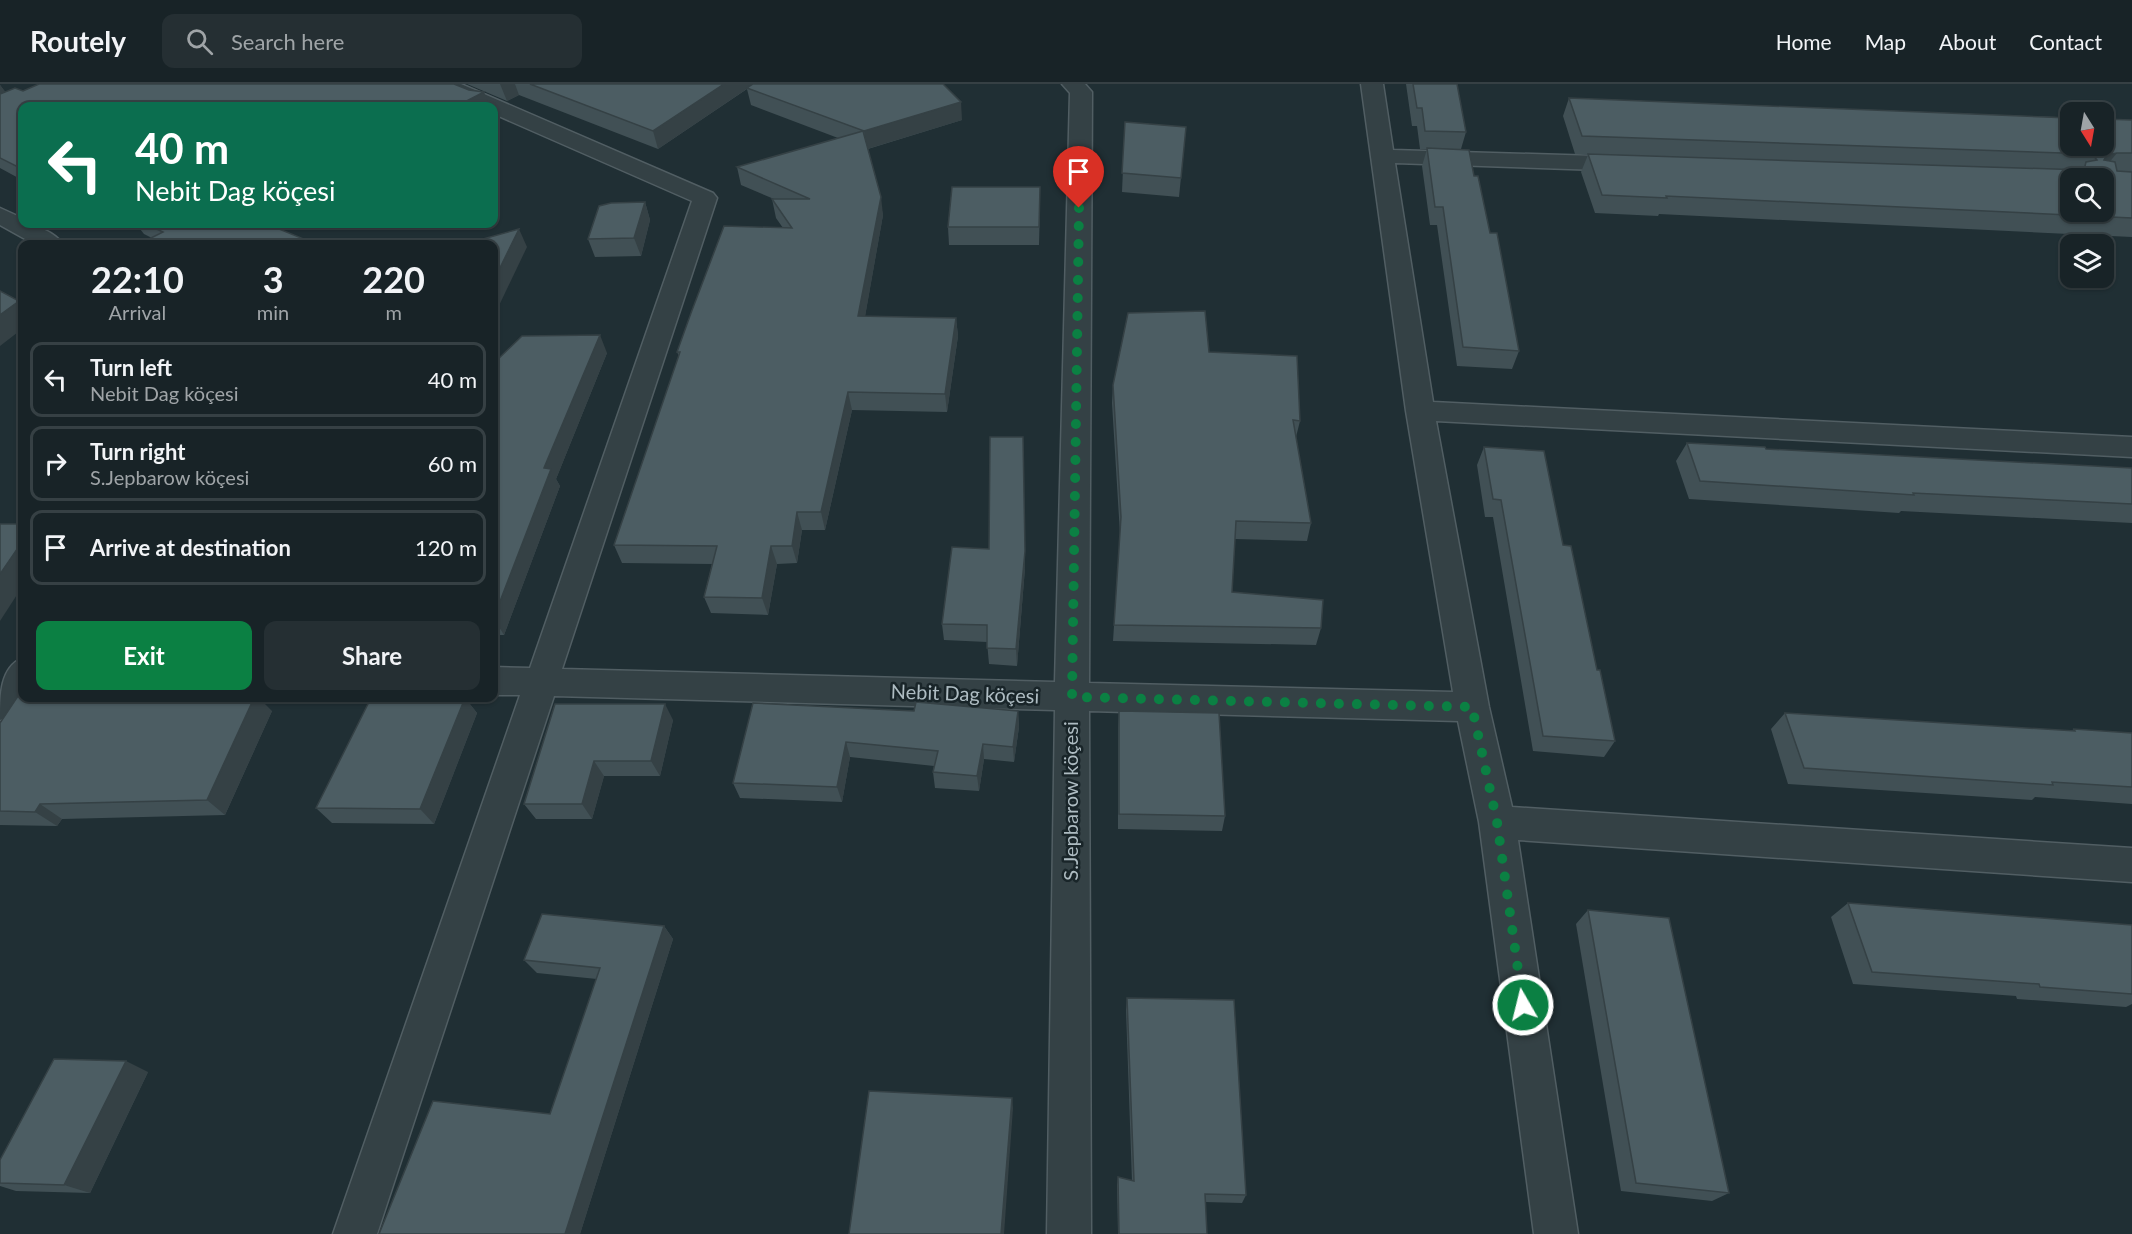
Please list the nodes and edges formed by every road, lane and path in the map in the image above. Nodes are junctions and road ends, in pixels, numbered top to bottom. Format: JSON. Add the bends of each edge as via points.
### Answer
{"nodes":[{"id":1,"x":443,"y":84,"type":"edge"},
{"id":2,"x":1073,"y":84,"type":"edge"},
{"id":3,"x":1372,"y":84,"type":"edge"},
{"id":4,"x":484,"y":102,"type":"edge"},
{"id":5,"x":498,"y":108,"type":"edge"},
{"id":6,"x":1383,"y":156,"type":"junction"},
{"id":7,"x":1655,"y":165,"type":"edge"},
{"id":8,"x":0,"y":215,"type":"edge"},
{"id":9,"x":18,"y":225,"type":"edge"},
{"id":10,"x":23,"y":228,"type":"edge"},
{"id":11,"x":44,"y":240,"type":"edge"},
{"id":12,"x":1420,"y":411,"type":"junction"},
{"id":13,"x":2132,"y":447,"type":"edge"},
{"id":14,"x":0,"y":668,"type":"edge"},
{"id":15,"x":18,"y":670,"type":"edge"},
{"id":16,"x":18,"y":677,"type":"edge"},
{"id":17,"x":498,"y":681,"type":"edge"},
{"id":18,"x":542,"y":682,"type":"junction"},
{"id":19,"x":1072,"y":697,"type":"junction"},
{"id":20,"x":0,"y":706,"type":"edge"},
{"id":21,"x":1472,"y":707,"type":"junction"},
{"id":22,"x":1497,"y":822,"type":"junction"},
{"id":23,"x":2132,"y":865,"type":"edge"},
{"id":24,"x":355,"y":1234,"type":"edge"},
{"id":25,"x":1070,"y":1234,"type":"edge"},
{"id":26,"x":1556,"y":1234,"type":"edge"}],
"edges":[{"from":1,"to":4,"type":"street"},
{"from":2,"to":19,"type":"street","name":"S.Jepbarow köçesi","via":[[1081,92]]},
{"from":3,"to":6,"type":"street"},
{"from":5,"to":18,"type":"street","via":[[705,198]]},
{"from":6,"to":7,"type":"street"},
{"from":6,"to":12,"type":"street"},
{"from":8,"to":9,"type":"street"},
{"from":10,"to":11,"type":"street"},
{"from":12,"to":13,"type":"street"},
{"from":12,"to":21,"type":"street"},
{"from":14,"to":15,"type":"street"},
{"from":16,"to":20,"type":"street"},
{"from":17,"to":18,"type":"street","name":"Nebit Dag köçesi"},
{"from":18,"to":19,"type":"street","name":"Nebit Dag köçesi"},
{"from":18,"to":24,"type":"street"},
{"from":19,"to":21,"type":"street","name":"Nebit Dag köçesi"},
{"from":19,"to":25,"type":"street","name":"S.Jepbarow köçesi"},
{"from":21,"to":22,"type":"street"},
{"from":22,"to":23,"type":"street"},
{"from":22,"to":26,"type":"street"}]}
